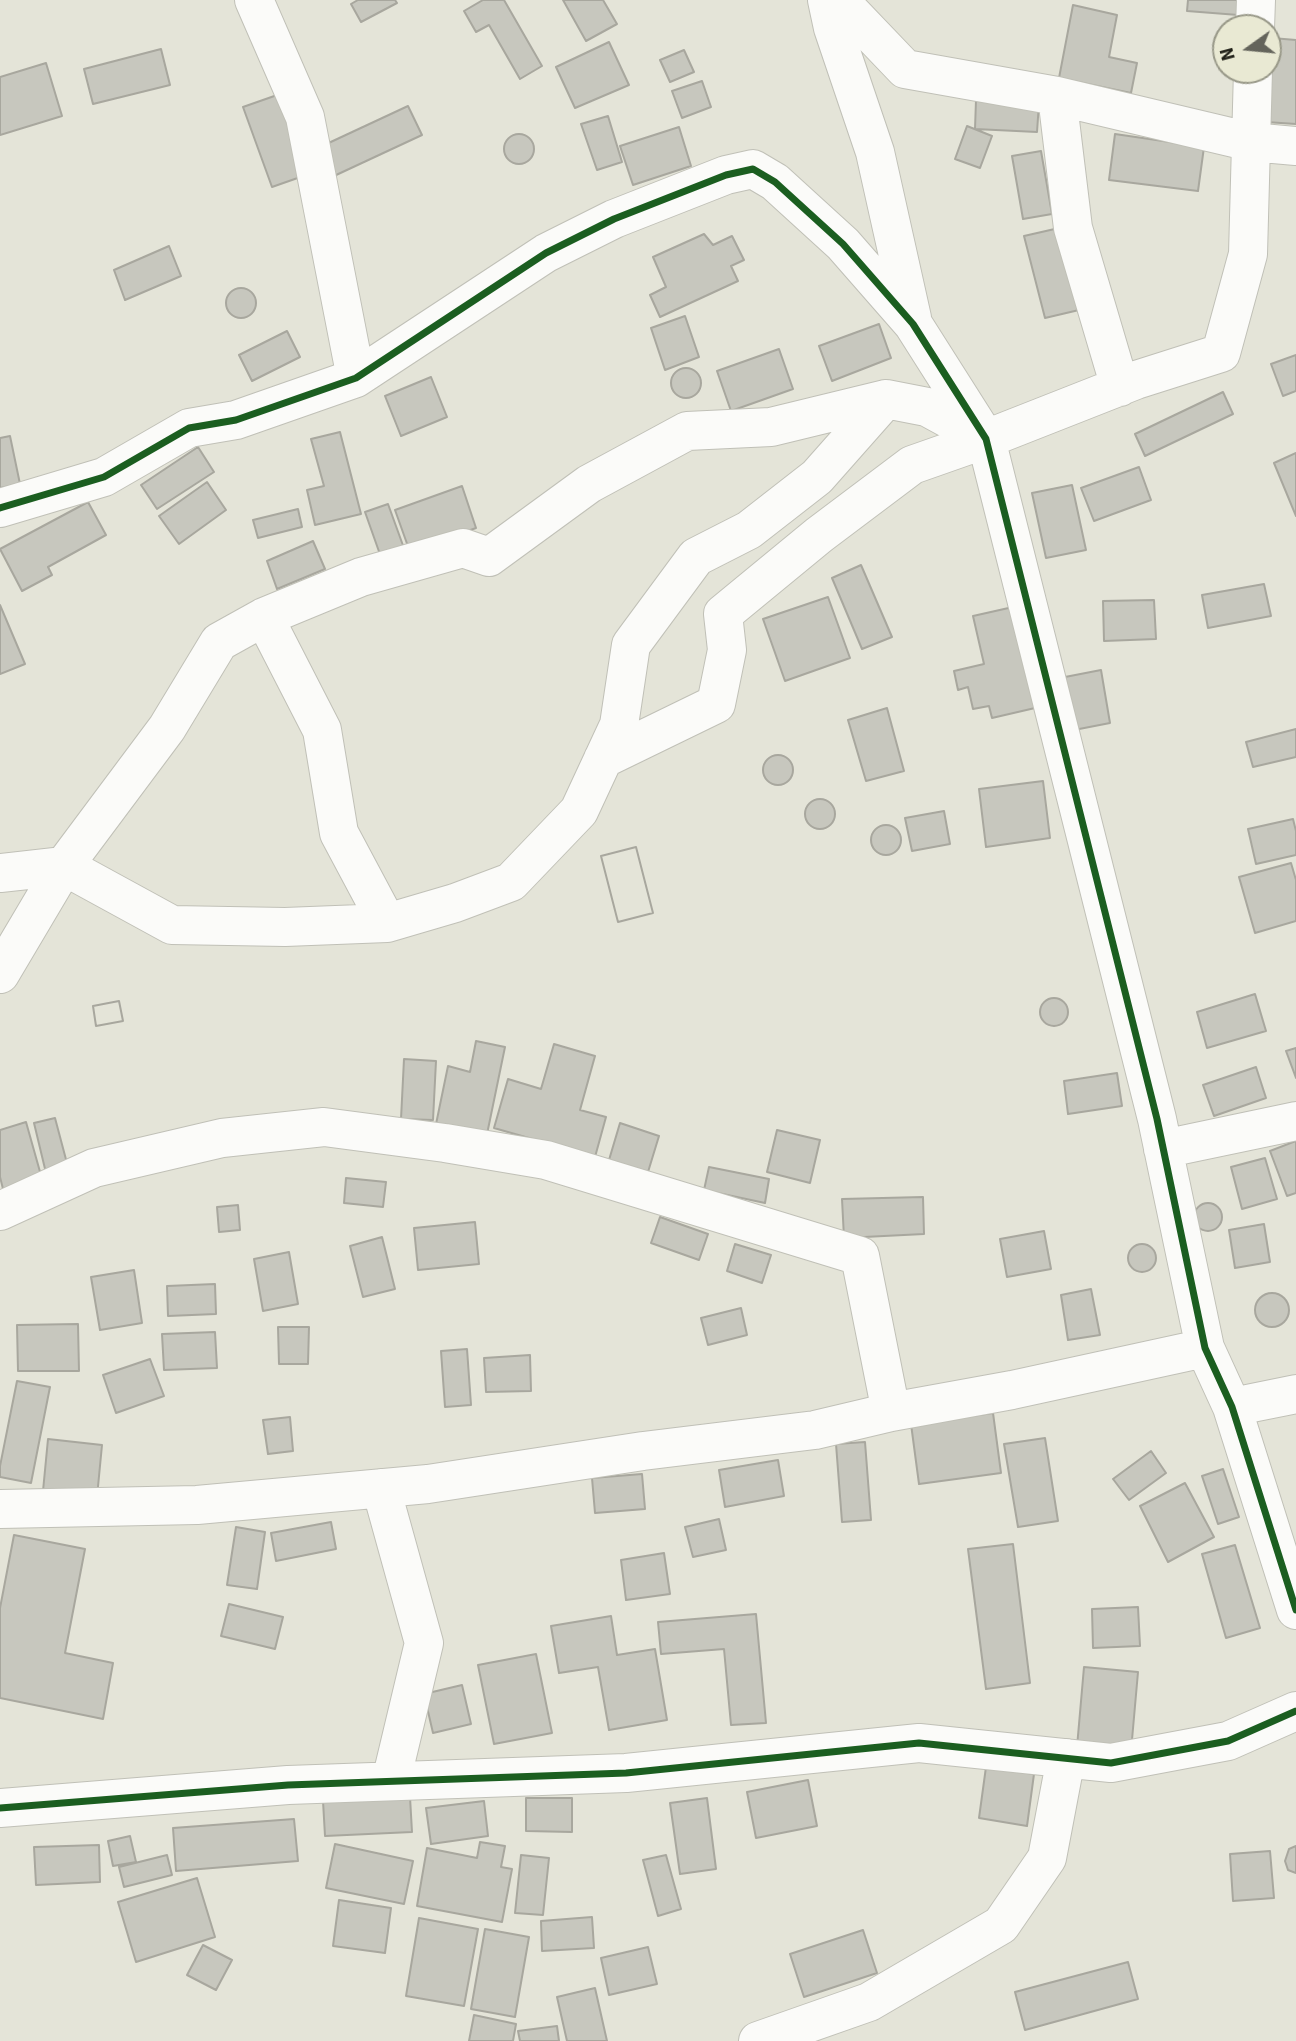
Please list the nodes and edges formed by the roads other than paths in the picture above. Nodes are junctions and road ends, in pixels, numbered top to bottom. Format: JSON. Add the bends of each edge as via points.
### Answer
{"nodes":[{"id":1,"x":254,"y":0,"type":"edge"},
{"id":2,"x":827,"y":0,"type":"edge"},
{"id":3,"x":839,"y":0,"type":"edge"},
{"id":4,"x":1253,"y":84,"type":"edge"},
{"id":5,"x":1057,"y":96,"type":"junction"},
{"id":6,"x":1251,"y":142,"type":"junction"},
{"id":7,"x":1296,"y":146,"type":"edge"},
{"id":8,"x":914,"y":324,"type":"junction"},
{"id":9,"x":356,"y":378,"type":"junction"},
{"id":10,"x":1120,"y":387,"type":"junction"},
{"id":11,"x":886,"y":399,"type":"junction"},
{"id":12,"x":986,"y":439,"type":"junction"},
{"id":13,"x":0,"y":508,"type":"edge"},
{"id":14,"x":264,"y":617,"type":"junction"},
{"id":15,"x":603,"y":759,"type":"junction"},
{"id":16,"x":64,"y":866,"type":"junction"},
{"id":17,"x":0,"y":873,"type":"edge"},
{"id":18,"x":387,"y":923,"type":"junction"},
{"id":19,"x":0,"y":974,"type":"edge"},
{"id":20,"x":1296,"y":1121,"type":"edge"},
{"id":21,"x":1163,"y":1149,"type":"junction"},
{"id":22,"x":0,"y":1211,"type":"edge"},
{"id":23,"x":1205,"y":1348,"type":"junction"},
{"id":24,"x":1296,"y":1394,"type":"edge"},
{"id":25,"x":1232,"y":1407,"type":"junction"},
{"id":26,"x":891,"y":1412,"type":"junction"},
{"id":27,"x":381,"y":1488,"type":"junction"},
{"id":28,"x":0,"y":1509,"type":"edge"},
{"id":29,"x":1296,"y":1610,"type":"edge"},
{"id":30,"x":1296,"y":1711,"type":"edge"},
{"id":31,"x":1066,"y":1758,"type":"junction"},
{"id":32,"x":391,"y":1781,"type":"junction"},
{"id":33,"x":0,"y":1808,"type":"edge"},
{"id":34,"x":758,"y":2041,"type":"edge"}],
"edges":[{"from":1,"to":9,"type":"street","via":[[305,117]]},
{"from":2,"to":8,"type":"street","via":[[874,152]]},
{"from":3,"to":5,"type":"street","via":[[905,69]]},
{"from":4,"to":6,"type":"street"},
{"from":5,"to":6,"type":"street"},
{"from":5,"to":10,"type":"street","via":[[1073,228]]},
{"from":6,"to":7,"type":"street"},
{"from":6,"to":10,"type":"street","via":[[1248,254],[1221,353]]},
{"from":8,"to":9,"type":"street","via":[[843,244],[775,182],[753,169],[614,219],[546,253]]},
{"from":8,"to":12,"type":"street"},
{"from":9,"to":13,"type":"street","via":[[236,420],[190,428],[104,477]]},
{"from":10,"to":12,"type":"street"},
{"from":11,"to":12,"type":"street","via":[[927,408]]},
{"from":11,"to":14,"type":"street","via":[[771,427],[687,430],[589,484],[489,556],[463,548],[361,577]]},
{"from":11,"to":15,"type":"street","via":[[817,477],[749,530],[696,557],[631,645],[619,725]]},
{"from":12,"to":15,"type":"street","via":[[912,465],[723,614],[727,650],[716,704]]},
{"from":12,"to":21,"type":"street"},
{"from":14,"to":16,"type":"street","via":[[219,642],[167,728]]},
{"from":14,"to":18,"type":"street","via":[[322,730],[340,833]]},
{"from":15,"to":18,"type":"street","via":[[579,811],[511,882]]},
{"from":16,"to":17,"type":"street"},
{"from":16,"to":18,"type":"street","via":[[172,925]]},
{"from":16,"to":19,"type":"street"},
{"from":20,"to":21,"type":"street"},
{"from":21,"to":23,"type":"street"},
{"from":22,"to":26,"type":"street","via":[[94,1168],[222,1138],[324,1127],[546,1160],[860,1256]]},
{"from":23,"to":25,"type":"street"},
{"from":23,"to":26,"type":"street"},
{"from":24,"to":25,"type":"street"},
{"from":25,"to":29,"type":"street"},
{"from":26,"to":27,"type":"street","via":[[815,1430]]},
{"from":27,"to":28,"type":"street","via":[[197,1506]]},
{"from":27,"to":32,"type":"street","via":[[424,1643]]},
{"from":30,"to":31,"type":"street","via":[[1228,1741],[1111,1763]]},
{"from":31,"to":32,"type":"street","via":[[919,1743],[626,1773]]},
{"from":31,"to":34,"type":"street","via":[[1047,1858],[1001,1925],[869,2002]]},
{"from":32,"to":33,"type":"street"}]}
